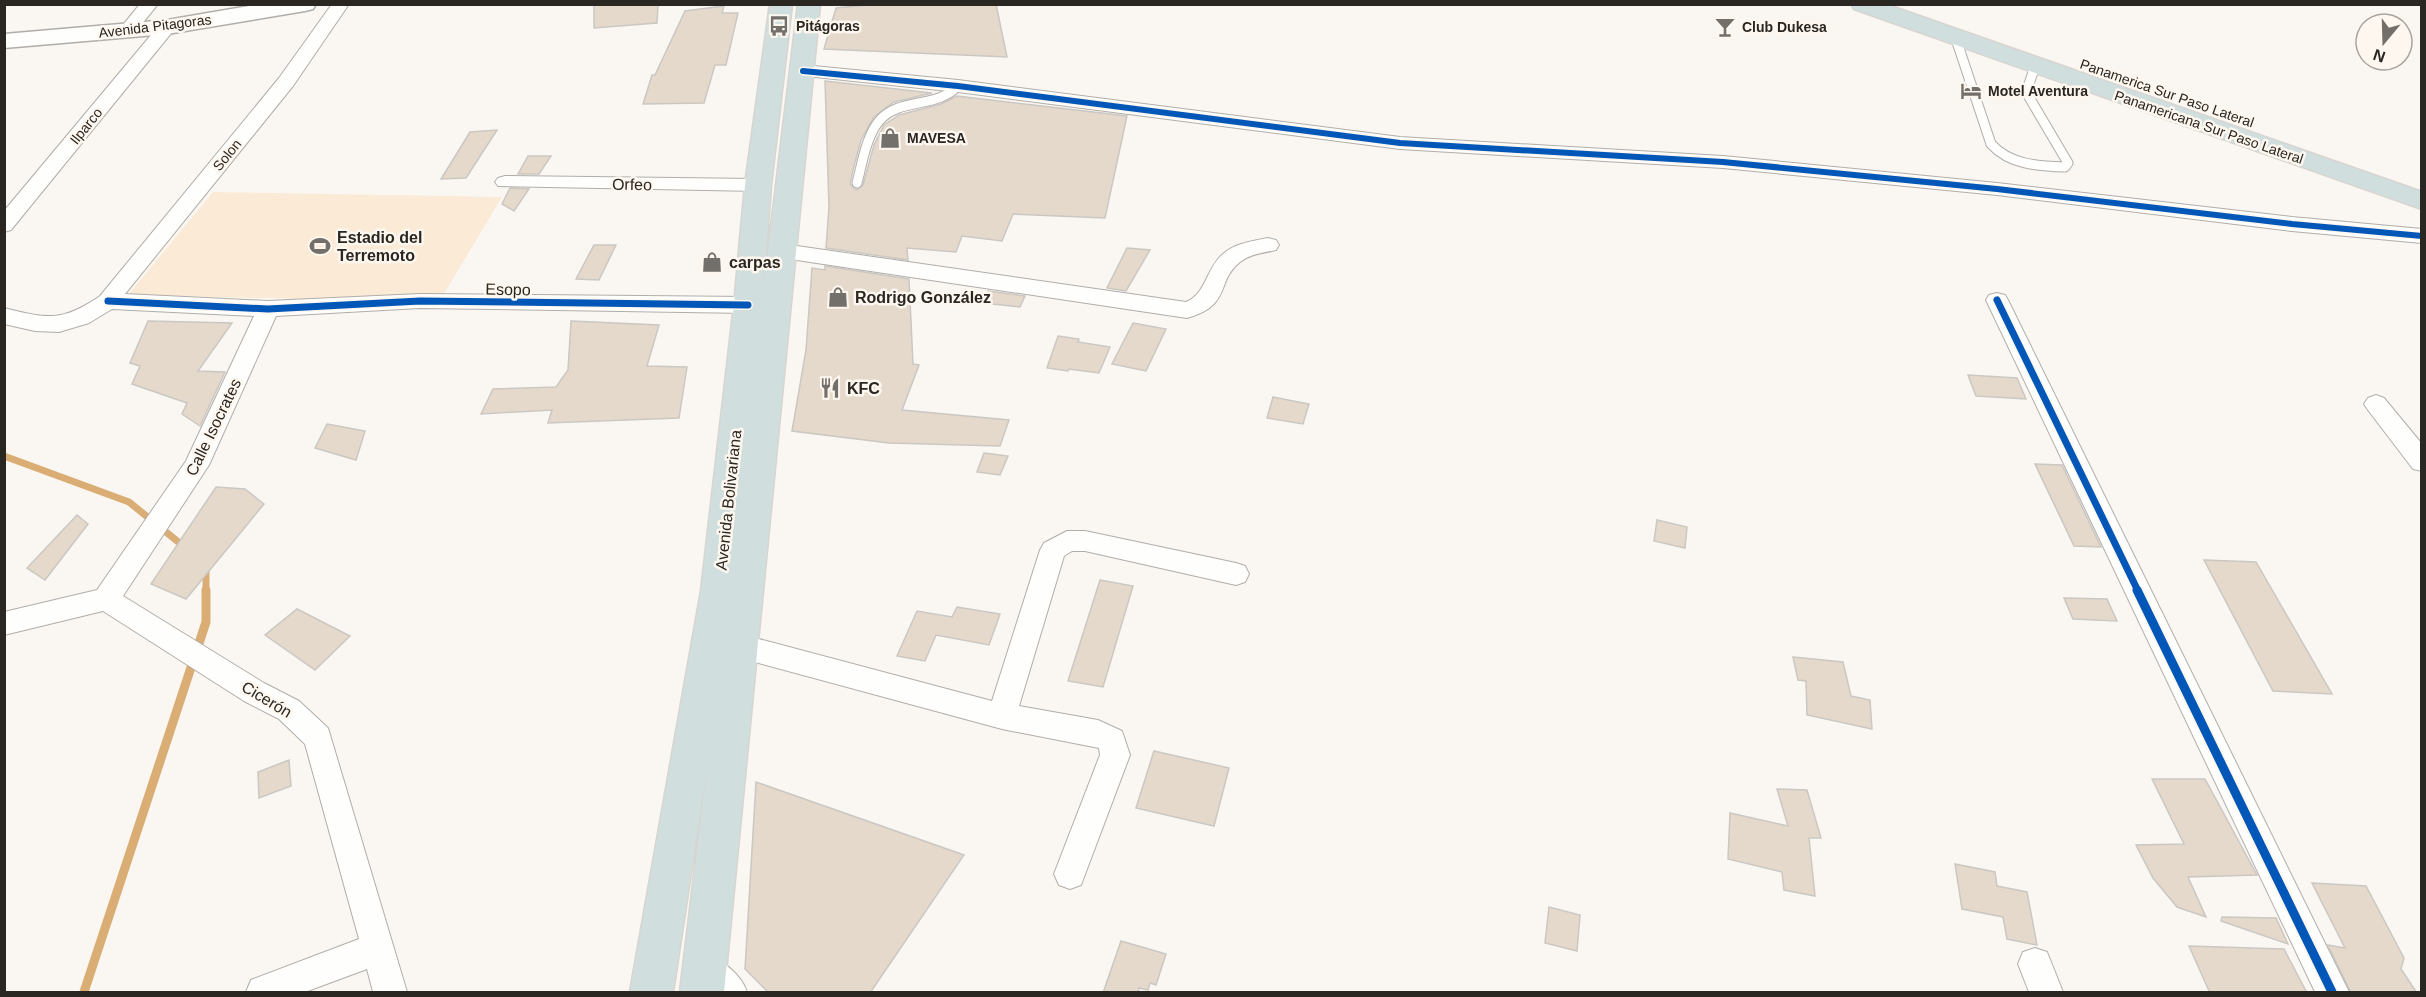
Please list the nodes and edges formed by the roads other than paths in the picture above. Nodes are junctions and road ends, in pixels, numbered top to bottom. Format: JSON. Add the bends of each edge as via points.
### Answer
{"nodes":[{"id":1,"x":150,"y":4,"type":"edge"},
{"id":2,"x":305,"y":4,"type":"edge"},
{"id":3,"x":341,"y":4,"type":"edge"},
{"id":4,"x":781,"y":4,"type":"edge"},
{"id":5,"x":810,"y":4,"type":"edge"},
{"id":6,"x":1862,"y":4,"type":"edge"},
{"id":7,"x":1912,"y":4,"type":"edge"},
{"id":8,"x":167,"y":27,"type":"junction"},
{"id":9,"x":127,"y":31,"type":"junction"},
{"id":10,"x":1956,"y":39,"type":"junction"},
{"id":11,"x":4,"y":41,"type":"edge"},
{"id":12,"x":2035,"y":66,"type":"junction"},
{"id":13,"x":803,"y":71,"type":"junction"},
{"id":14,"x":958,"y":86,"type":"junction"},
{"id":15,"x":505,"y":182,"type":"dead end"},
{"id":16,"x":2421,"y":182,"type":"edge"},
{"id":17,"x":857,"y":183,"type":"dead end"},
{"id":18,"x":758,"y":185,"type":"junction"},
{"id":19,"x":2421,"y":201,"type":"edge"},
{"id":20,"x":4,"y":225,"type":"edge"},
{"id":21,"x":2421,"y":236,"type":"edge"},
{"id":22,"x":1268,"y":245,"type":"dead end"},
{"id":23,"x":783,"y":251,"type":"junction"},
{"id":24,"x":1997,"y":300,"type":"dead end"},
{"id":25,"x":108,"y":301,"type":"junction"},
{"id":26,"x":748,"y":305,"type":"junction"},
{"id":27,"x":268,"y":309,"type":"junction"},
{"id":28,"x":4,"y":316,"type":"edge"},
{"id":29,"x":2376,"y":404,"type":"dead end"},
{"id":30,"x":2421,"y":462,"type":"edge"},
{"id":31,"x":1236,"y":574,"type":"dead end"},
{"id":32,"x":106,"y":599,"type":"junction"},
{"id":33,"x":4,"y":624,"type":"edge"},
{"id":34,"x":740,"y":646,"type":"junction"},
{"id":35,"x":1002,"y":716,"type":"junction"},
{"id":36,"x":1070,"y":874,"type":"dead end"},
{"id":37,"x":376,"y":949,"type":"junction"},
{"id":38,"x":703,"y":981,"type":"edge"},
{"id":39,"x":263,"y":993,"type":"edge"},
{"id":40,"x":390,"y":993,"type":"edge"},
{"id":41,"x":651,"y":993,"type":"edge"},
{"id":42,"x":730,"y":993,"type":"edge"},
{"id":43,"x":2332,"y":993,"type":"edge"}],
"edges":[{"from":1,"to":9,"type":"street"},
{"from":2,"to":8,"type":"main road","name":"Avenida Pitagoras"},
{"from":3,"to":25,"type":"street","name":"Solon","via":[[286,81]]},
{"from":4,"to":18,"type":"highway","name":"Avenida Bolivariana"},
{"from":5,"to":13,"type":"highway","name":"Avenida Bolivariana"},
{"from":6,"to":10,"type":"highway","name":"Panamericana Sur Paso Lateral"},
{"from":7,"to":16,"type":"highway","name":"Panamerica Sur Paso Lateral"},
{"from":8,"to":9,"type":"main road","name":"Avenida Pitagoras"},
{"from":8,"to":20,"type":"street","name":"Ilparco"},
{"from":9,"to":11,"type":"main road","name":"Avenida Pitagoras"},
{"from":10,"to":12,"type":"highway","name":"Panamericana Sur Paso Lateral"},
{"from":10,"to":12,"type":"lane","via":[[1996,151],[2006,158],[2065,167],[2068,163],[2029,97]]},
{"from":12,"to":19,"type":"highway","name":"Panamericana Sur Paso Lateral"},
{"from":13,"to":14,"type":"street"},
{"from":13,"to":23,"type":"highway","name":"Avenida Bolivariana"},
{"from":14,"to":17,"type":"lane","via":[[942,99],[890,110],[877,122]]},
{"from":14,"to":21,"type":"street","via":[[1400,143],[1723,162]]},
{"from":15,"to":18,"type":"street","name":"Orfeo"},
{"from":18,"to":26,"type":"highway","name":"Avenida Bolivariana"},
{"from":22,"to":23,"type":"street","via":[[1253,247],[1229,260],[1208,299],[1187,310]]},
{"from":23,"to":34,"type":"highway","name":"Avenida Bolivariana"},
{"from":24,"to":43,"type":"street"},
{"from":25,"to":27,"type":"street","name":"Esopo"},
{"from":25,"to":28,"type":"street","name":"Solon","via":[[91,314],[67,324],[44,326]]},
{"from":26,"to":27,"type":"street","name":"Esopo","via":[[420,301]]},
{"from":26,"to":41,"type":"highway","name":"Avenida Bolivariana","via":[[718,591]]},
{"from":27,"to":32,"type":"street","name":"Calle Isocrates","via":[[197,465]]},
{"from":29,"to":30,"type":"street"},
{"from":31,"to":35,"type":"street","via":[[1084,540],[1067,541],[1053,550]]},
{"from":32,"to":33,"type":"street"},
{"from":32,"to":37,"type":"street","name":"Cicerón","via":[[289,710],[318,737]]},
{"from":34,"to":35,"type":"street"},
{"from":34,"to":38,"type":"highway","name":"Avenida Bolivariana"},
{"from":35,"to":36,"type":"street","via":[[1098,733],[1112,740],[1115,755]]},
{"from":37,"to":39,"type":"street"},
{"from":37,"to":40,"type":"street","name":"Cicerón"},
{"from":38,"to":42,"type":"street"}]}
